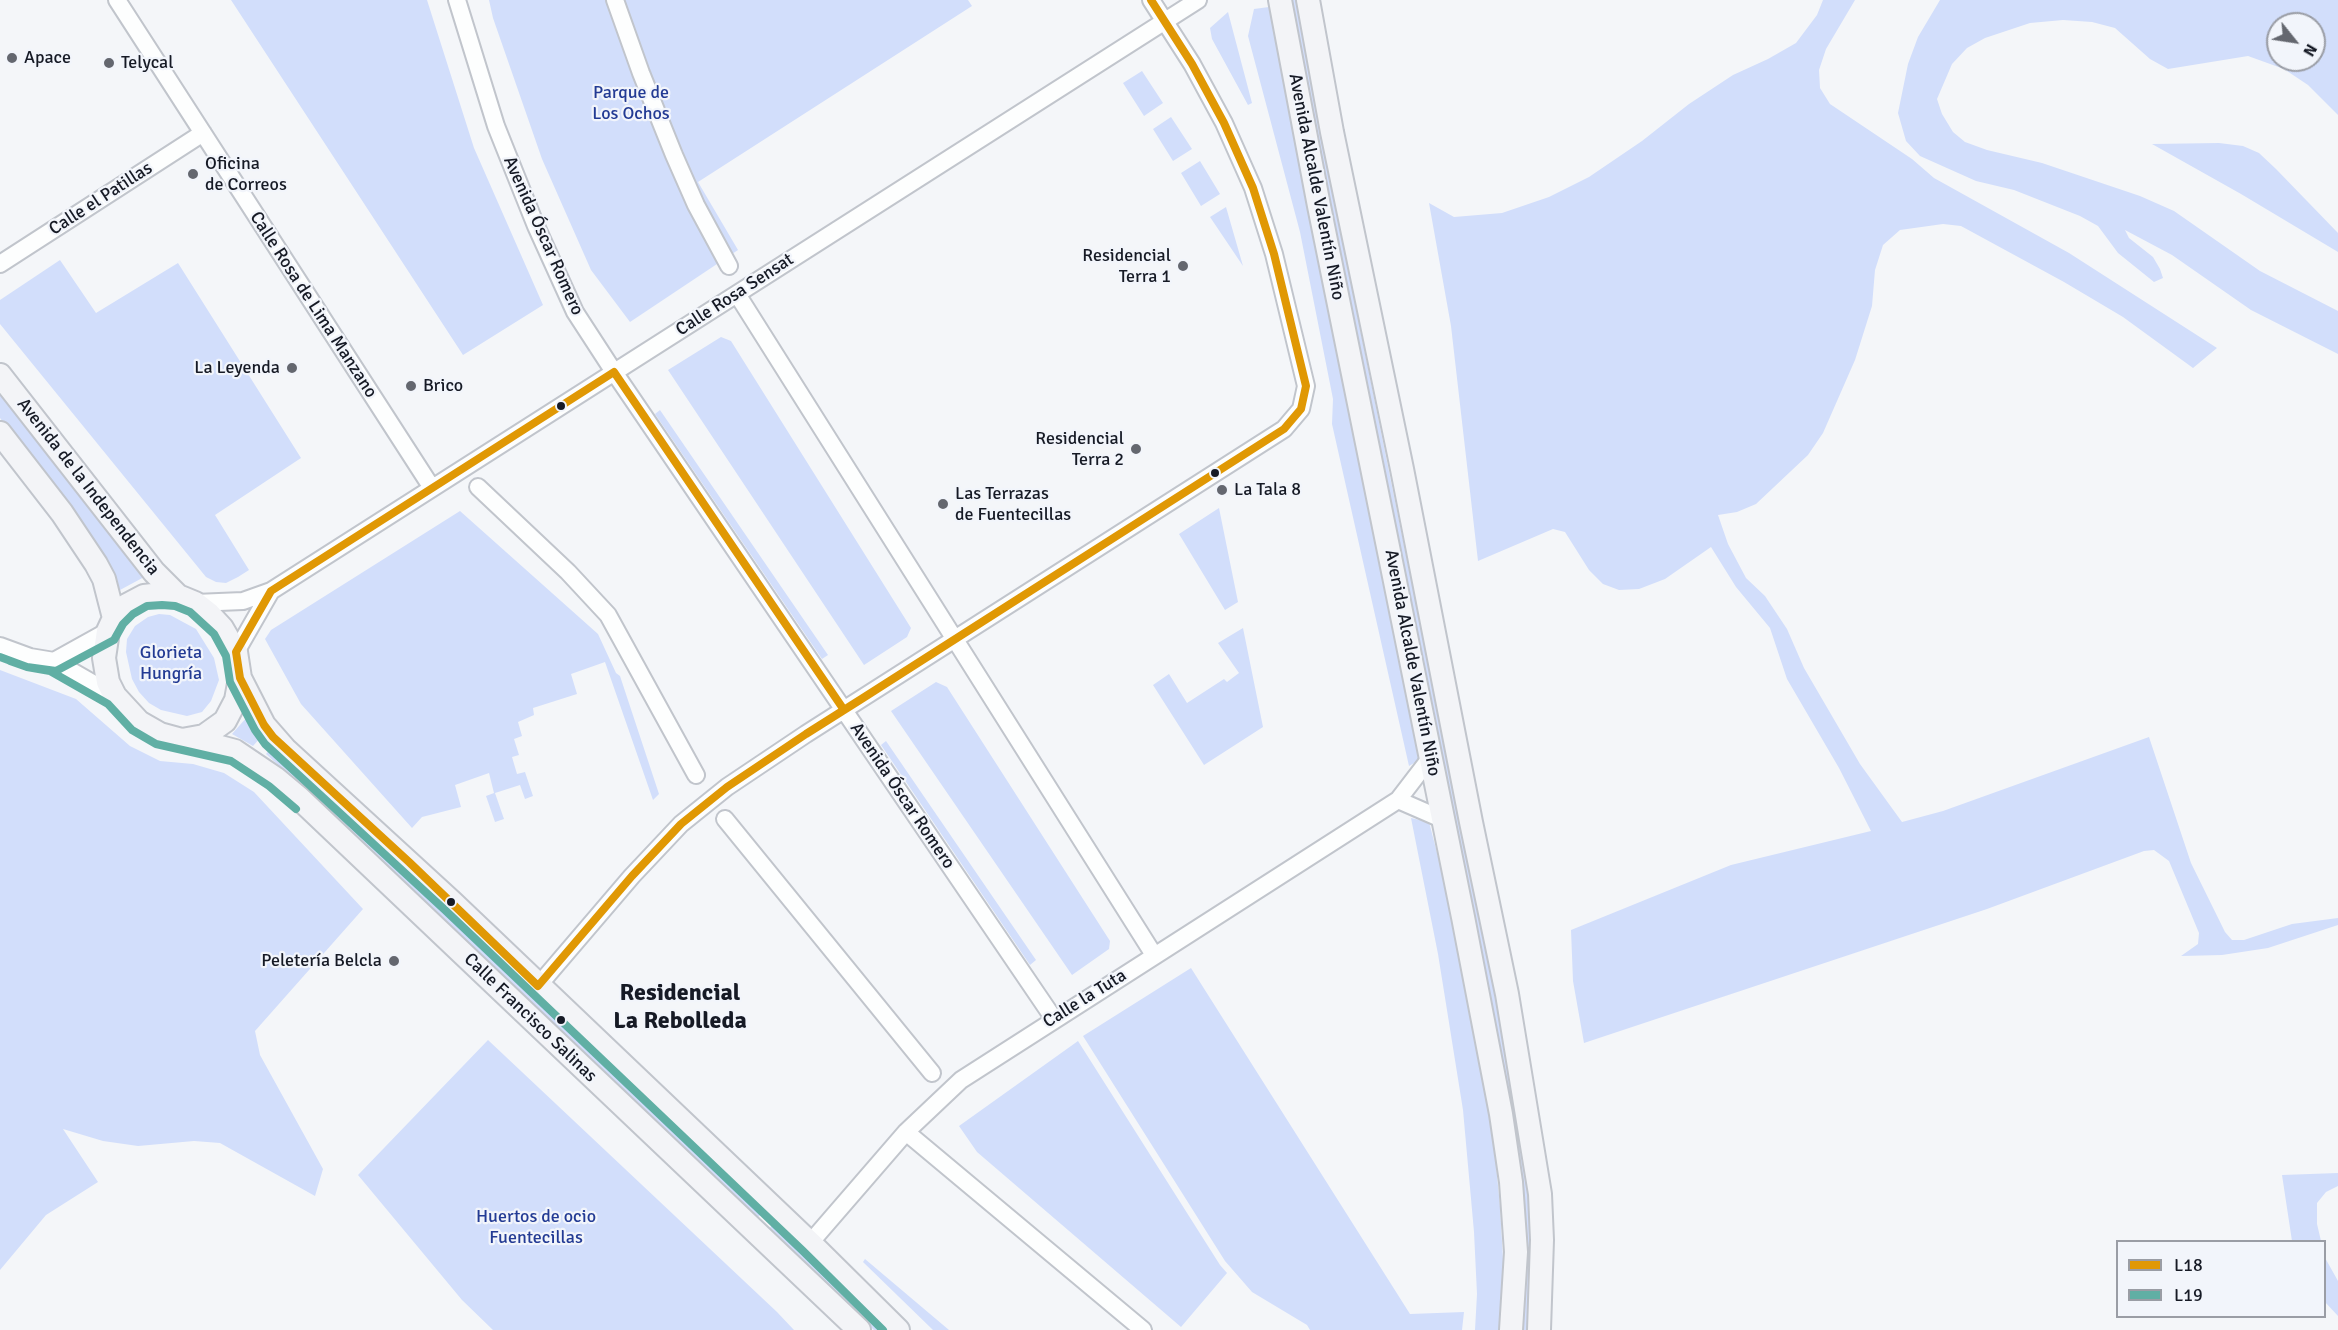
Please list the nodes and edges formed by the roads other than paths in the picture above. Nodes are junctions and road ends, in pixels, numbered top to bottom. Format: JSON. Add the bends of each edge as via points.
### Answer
{"nodes":[{"id":1,"x":117,"y":0,"type":"edge"},
{"id":2,"x":457,"y":0,"type":"edge"},
{"id":3,"x":615,"y":0,"type":"edge"},
{"id":4,"x":1151,"y":0,"type":"edge"},
{"id":5,"x":1198,"y":0,"type":"edge"},
{"id":6,"x":1308,"y":0,"type":"edge"},
{"id":7,"x":1279,"y":1,"type":"edge"},
{"id":8,"x":1165,"y":22,"type":"junction"},
{"id":9,"x":202,"y":133,"type":"junction"},
{"id":10,"x":0,"y":264,"type":"edge"},
{"id":11,"x":729,"y":266,"type":"dead end"},
{"id":12,"x":737,"y":294,"type":"junction"},
{"id":13,"x":614,"y":372,"type":"junction"},
{"id":14,"x":0,"y":375,"type":"edge"},
{"id":15,"x":0,"y":433,"type":"edge"},
{"id":16,"x":478,"y":487,"type":"dead end"},
{"id":17,"x":432,"y":488,"type":"junction"},
{"id":18,"x":271,"y":591,"type":"junction"},
{"id":19,"x":186,"y":600,"type":"junction"},
{"id":20,"x":111,"y":624,"type":"junction"},
{"id":21,"x":955,"y":639,"type":"junction"},
{"id":22,"x":0,"y":646,"type":"edge"},
{"id":23,"x":236,"y":652,"type":"junction"},
{"id":24,"x":54,"y":661,"type":"junction"},
{"id":25,"x":240,"y":678,"type":"junction"},
{"id":26,"x":115,"y":696,"type":"junction"},
{"id":27,"x":844,"y":710,"type":"junction"},
{"id":28,"x":182,"y":740,"type":"junction"},
{"id":29,"x":1431,"y":757,"type":"junction"},
{"id":30,"x":696,"y":775,"type":"dead end"},
{"id":31,"x":1398,"y":800,"type":"junction"},
{"id":32,"x":724,"y":819,"type":"dead end"},
{"id":33,"x":1444,"y":820,"type":"junction"},
{"id":34,"x":1154,"y":955,"type":"junction"},
{"id":35,"x":538,"y":986,"type":"junction"},
{"id":36,"x":1054,"y":1019,"type":"junction"},
{"id":37,"x":932,"y":1073,"type":"dead end"},
{"id":38,"x":906,"y":1132,"type":"junction"},
{"id":39,"x":810,"y":1243,"type":"junction"},
{"id":40,"x":859,"y":1330,"type":"edge"},
{"id":41,"x":898,"y":1330,"type":"edge"},
{"id":42,"x":1143,"y":1330,"type":"edge"},
{"id":43,"x":1511,"y":1330,"type":"edge"},
{"id":44,"x":1539,"y":1330,"type":"edge"}],
"edges":[{"from":1,"to":9,"type":"street","name":"Calle Rosa de Lima Manzano"},
{"from":2,"to":13,"type":"street","name":"Avenida Óscar Romero","via":[[496,126],[536,226],[566,295]]},
{"from":3,"to":11,"type":"street","via":[[674,155]]},
{"from":4,"to":8,"type":"street"},
{"from":5,"to":8,"type":"street","name":"Calle Rosa Sensat"},
{"from":6,"to":44,"type":"main road","name":"Avenida Alcalde Valentín Niño","via":[[1507,994],[1540,1194]]},
{"from":7,"to":29,"type":"main road","name":"Avenida Alcalde Valentín Niño"},
{"from":8,"to":12,"type":"street","name":"Calle Rosa Sensat"},
{"from":8,"to":21,"type":"street","via":[[1224,123],[1253,188],[1274,254],[1306,386],[1301,409],[1284,429]]},
{"from":9,"to":10,"type":"street","name":"Calle el Patillas"},
{"from":9,"to":17,"type":"street","name":"Calle Rosa de Lima Manzano"},
{"from":12,"to":13,"type":"street","name":"Calle Rosa Sensat"},
{"from":12,"to":21,"type":"street"},
{"from":13,"to":17,"type":"street","name":"Calle Rosa Sensat"},
{"from":13,"to":27,"type":"street","name":"Avenida Óscar Romero"},
{"from":14,"to":19,"type":"main road","name":"Avenida de la Independencia","via":[[154,572]]},
{"from":15,"to":20,"type":"main road","name":"Avenida de la Independencia","via":[[96,564],[104,579]]},
{"from":16,"to":30,"type":"street","via":[[608,615]]},
{"from":17,"to":18,"type":"street","name":"Calle Rosa Sensat"},
{"from":18,"to":19,"type":"street","name":"Calle Rosa Sensat","via":[[243,601]]},
{"from":18,"to":23,"type":"street","name":"Calle Rosa Sensat"},
{"from":19,"to":20,"type":"main road","via":[[162,594],[144,596],[127,605]]},
{"from":19,"to":23,"type":"main road","via":[[209,614]]},
{"from":20,"to":24,"type":"street"},
{"from":20,"to":26,"type":"main road","via":[[104,658]]},
{"from":21,"to":27,"type":"street"},
{"from":21,"to":34,"type":"street"},
{"from":22,"to":24,"type":"street"},
{"from":23,"to":25,"type":"main road"},
{"from":24,"to":26,"type":"street"},
{"from":25,"to":28,"type":"main road","via":[[236,700],[225,721],[204,735]]},
{"from":25,"to":35,"type":"main road","name":"Calle Francisco Salinas","via":[[273,737]]},
{"from":26,"to":28,"type":"main road","via":[[139,722]]},
{"from":27,"to":35,"type":"street","via":[[727,787],[681,824]]},
{"from":27,"to":36,"type":"street","name":"Avenida Óscar Romero"},
{"from":28,"to":40,"type":"main road","name":"Calle Francisco Salinas","via":[[235,751],[299,798]]},
{"from":29,"to":31,"type":"street","name":"Calle la Tuta"},
{"from":29,"to":33,"type":"main road","name":"Avenida Alcalde Valentín Niño"},
{"from":31,"to":33,"type":"street"},
{"from":31,"to":34,"type":"street","name":"Calle la Tuta"},
{"from":32,"to":37,"type":"street"},
{"from":33,"to":43,"type":"main road","name":"Avenida Alcalde Valentín Niño","via":[[1511,1182],[1516,1252]]},
{"from":34,"to":36,"type":"street","name":"Calle la Tuta"},
{"from":35,"to":39,"type":"main road","name":"Calle Francisco Salinas"},
{"from":36,"to":38,"type":"street","name":"Calle la Tuta","via":[[961,1080]]},
{"from":38,"to":39,"type":"street","name":"Calle la Tuta"},
{"from":38,"to":42,"type":"street"},
{"from":39,"to":41,"type":"main road","name":"Calle Francisco Salinas"}]}
